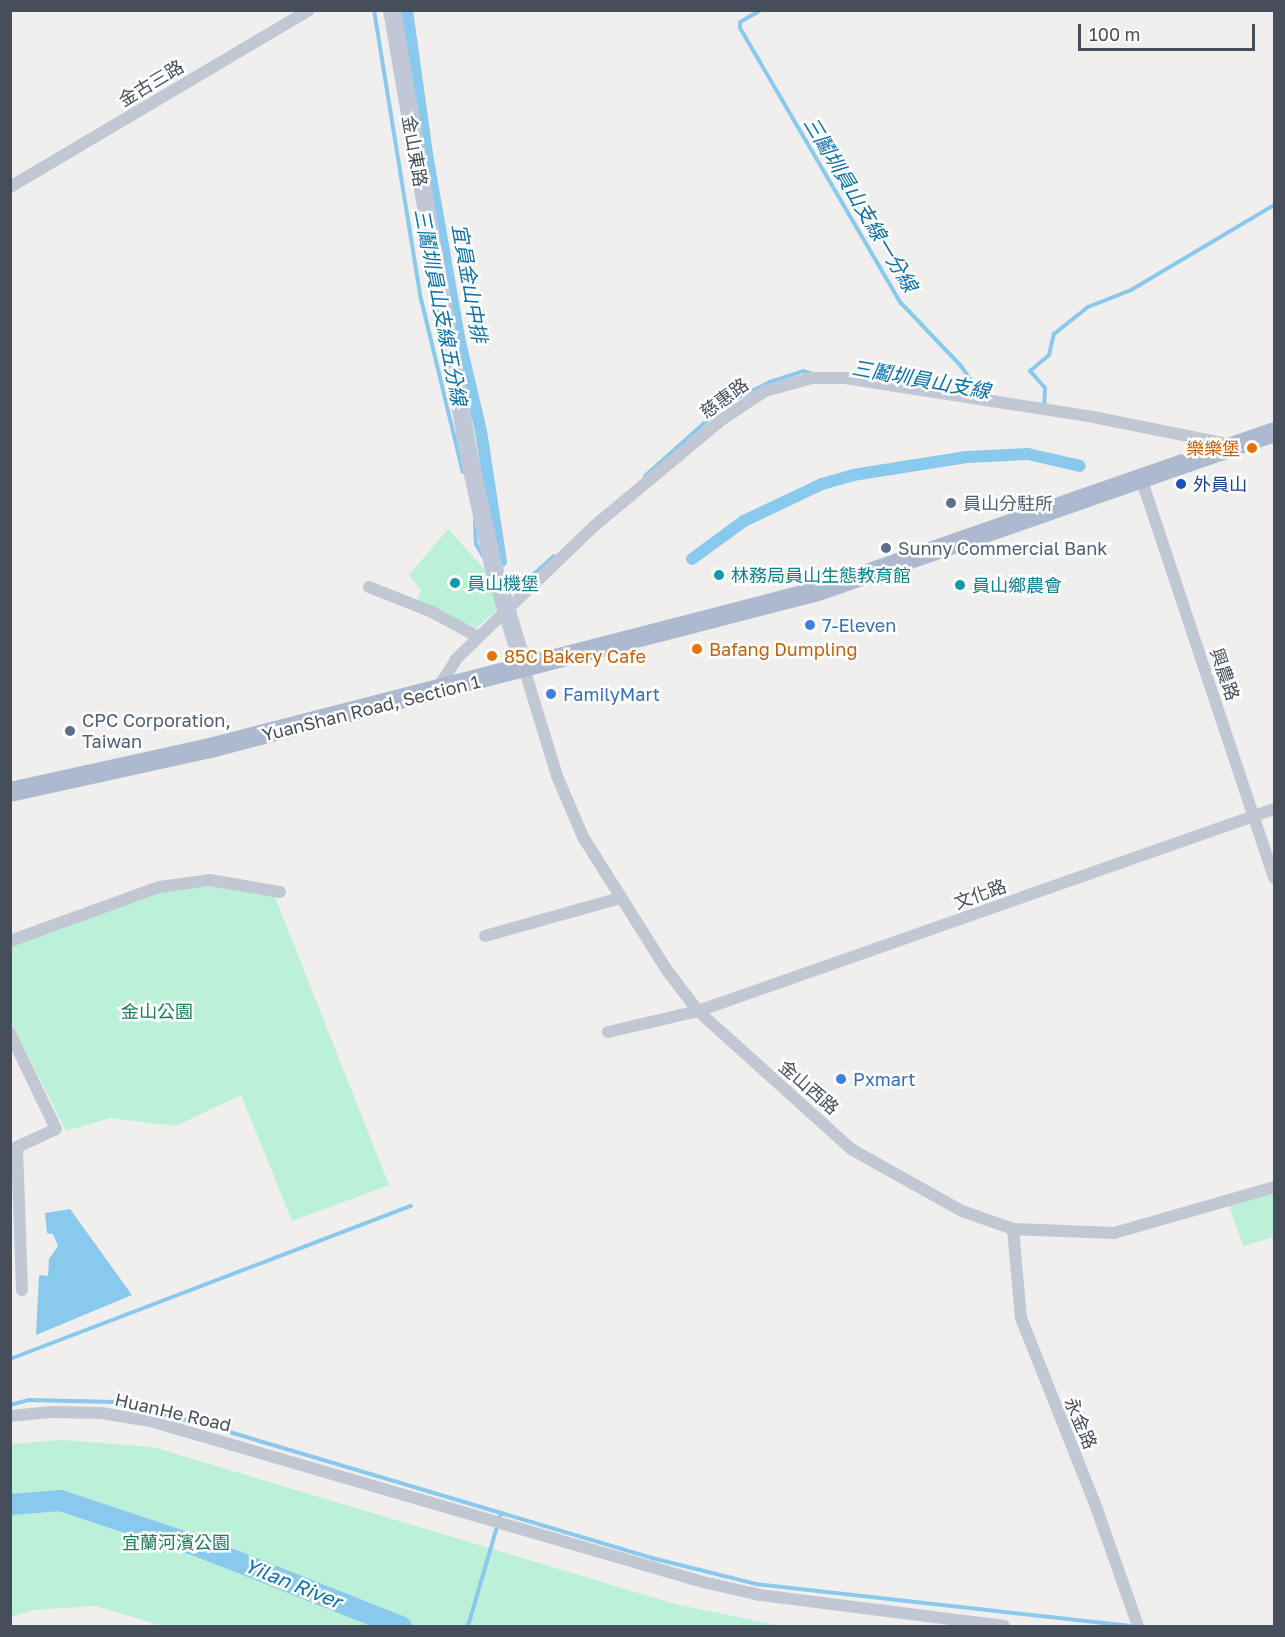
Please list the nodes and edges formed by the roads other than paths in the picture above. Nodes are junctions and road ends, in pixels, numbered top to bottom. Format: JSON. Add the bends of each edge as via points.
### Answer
{"nodes":[{"id":1,"x":309,"y":10,"type":"edge"},
{"id":2,"x":392,"y":10,"type":"edge"},
{"id":3,"x":10,"y":187,"type":"edge"},
{"id":4,"x":1275,"y":432,"type":"edge"},
{"id":5,"x":1237,"y":445,"type":"junction"},
{"id":6,"x":1142,"y":481,"type":"junction"},
{"id":7,"x":369,"y":587,"type":"dead end"},
{"id":8,"x":507,"y":608,"type":"junction"},
{"id":9,"x":478,"y":637,"type":"junction"},
{"id":10,"x":524,"y":668,"type":"junction"},
{"id":11,"x":437,"y":691,"type":"junction"},
{"id":12,"x":10,"y":792,"type":"edge"},
{"id":13,"x":1275,"y":809,"type":"edge"},
{"id":14,"x":1254,"y":816,"type":"junction"},
{"id":15,"x":1275,"y":878,"type":"edge"},
{"id":16,"x":280,"y":892,"type":"dead end"},
{"id":17,"x":620,"y":897,"type":"junction"},
{"id":18,"x":485,"y":936,"type":"dead end"},
{"id":19,"x":10,"y":941,"type":"edge"},
{"id":20,"x":698,"y":1011,"type":"junction"},
{"id":21,"x":608,"y":1032,"type":"dead end"},
{"id":22,"x":10,"y":1033,"type":"edge"},
{"id":23,"x":1275,"y":1187,"type":"edge"},
{"id":24,"x":1013,"y":1229,"type":"junction"},
{"id":25,"x":22,"y":1290,"type":"dead end"},
{"id":26,"x":10,"y":1416,"type":"edge"},
{"id":27,"x":1004,"y":1626,"type":"edge"},
{"id":28,"x":1138,"y":1626,"type":"edge"}],
"edges":[{"from":1,"to":3,"type":"street","name":"金古三路"},
{"from":2,"to":8,"type":"street","name":"金山東路","via":[[465,432],[493,565]]},
{"from":4,"to":5,"type":"main road","name":"YuanShan Road, Section 1"},
{"from":5,"to":6,"type":"main road","name":"YuanShan Road, Section 1"},
{"from":5,"to":8,"type":"street","name":"慈惠路","via":[[1005,402],[845,378],[812,378],[765,391],[720,421],[593,528]]},
{"from":6,"to":10,"type":"main road","name":"YuanShan Road, Section 1","via":[[829,588]]},
{"from":6,"to":14,"type":"street","name":"興農路"},
{"from":7,"to":9,"type":"street","via":[[432,612]]},
{"from":8,"to":9,"type":"street","name":"慈惠路"},
{"from":8,"to":10,"type":"street","name":"金山東路"},
{"from":9,"to":11,"type":"street","name":"慈惠路","via":[[456,659]]},
{"from":10,"to":11,"type":"main road","name":"YuanShan Road, Section 1"},
{"from":10,"to":17,"type":"street","name":"金山西路","via":[[557,776],[583,837]]},
{"from":11,"to":12,"type":"main road","name":"YuanShan Road, Section 1","via":[[214,747]]},
{"from":13,"to":14,"type":"street","name":"文化路"},
{"from":14,"to":15,"type":"street","name":"興農路"},
{"from":14,"to":20,"type":"street","name":"文化路"},
{"from":16,"to":19,"type":"street","via":[[210,880],[159,887]]},
{"from":17,"to":18,"type":"street"},
{"from":17,"to":20,"type":"street","name":"金山西路"},
{"from":20,"to":21,"type":"street","name":"文化路"},
{"from":20,"to":24,"type":"street","name":"金山西路","via":[[851,1149],[962,1210]]},
{"from":22,"to":25,"type":"street","via":[[56,1129],[17,1147]]},
{"from":23,"to":24,"type":"street","name":"金山西路","via":[[1114,1233]]},
{"from":24,"to":28,"type":"street","name":"永金路","via":[[1021,1318]]},
{"from":26,"to":27,"type":"street","name":"HuanHe Road","via":[[101,1413],[150,1421],[760,1595]]}]}
